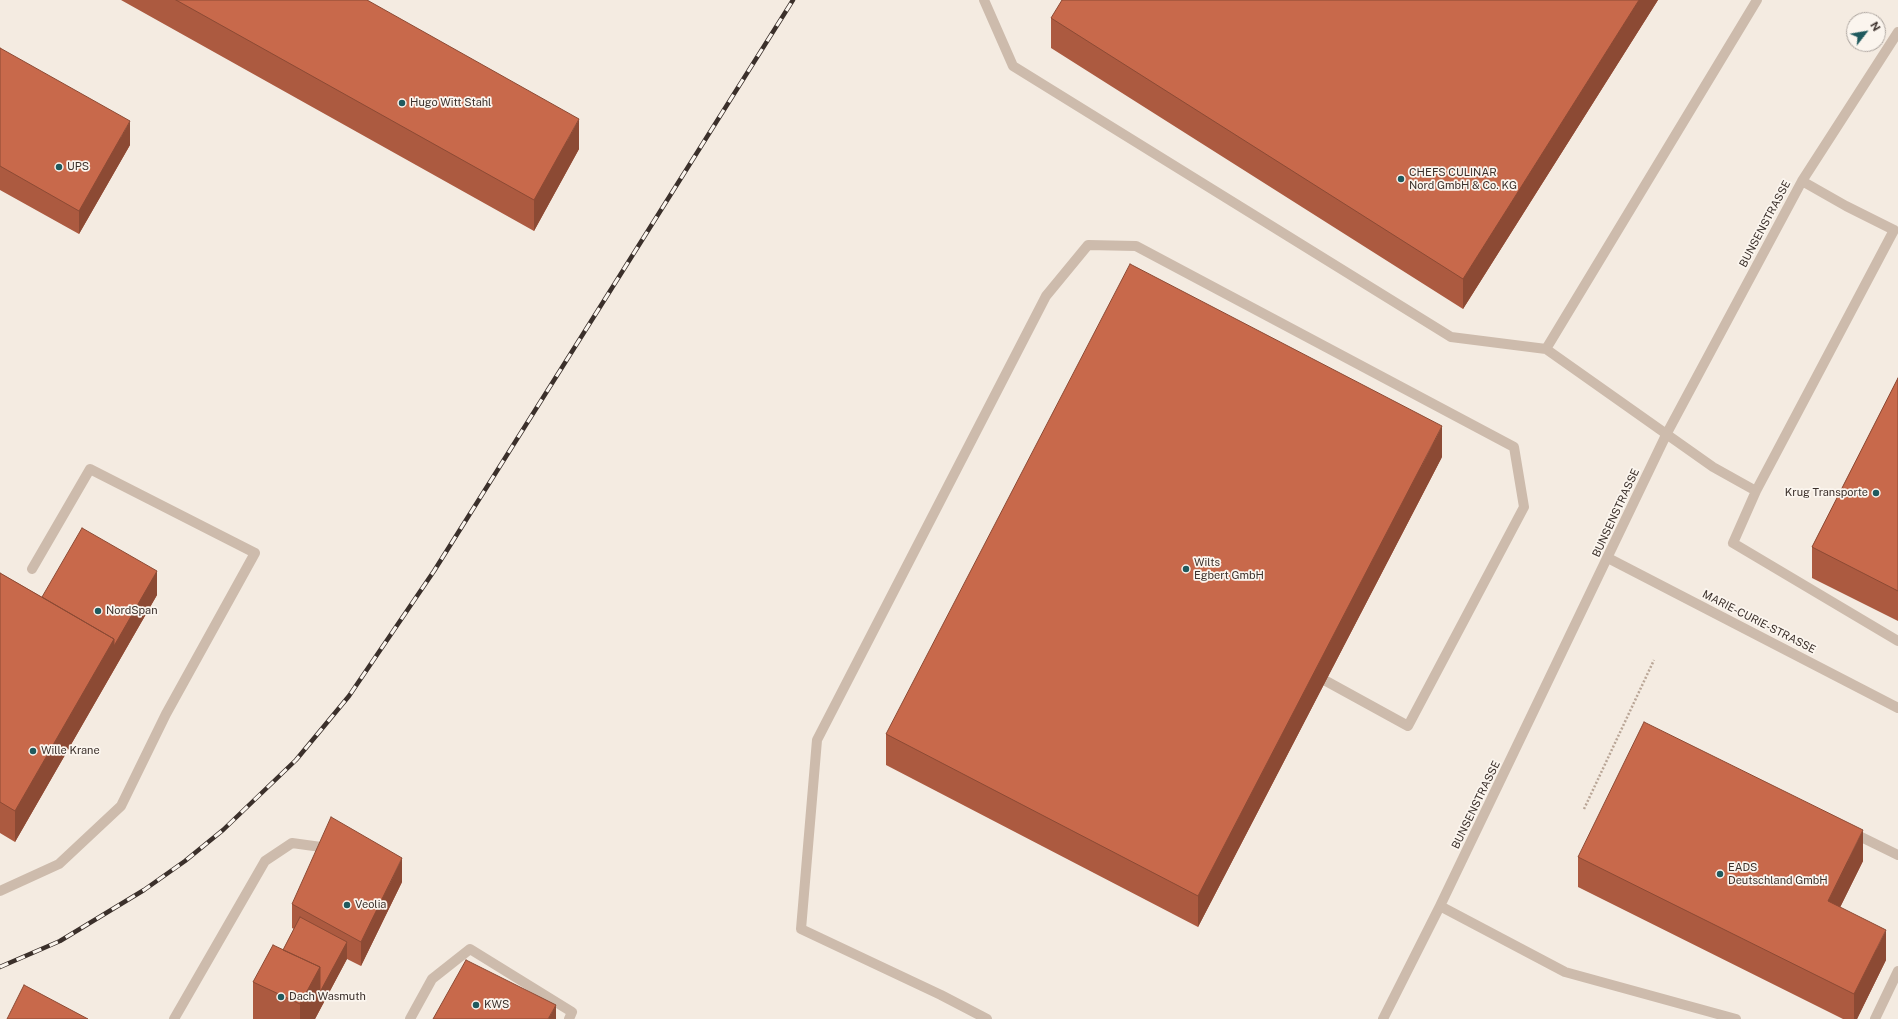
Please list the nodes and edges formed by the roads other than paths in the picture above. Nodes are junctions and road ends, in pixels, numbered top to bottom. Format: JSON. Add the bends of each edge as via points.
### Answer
{"nodes":[{"id":1,"x":984,"y":0,"type":"edge"},
{"id":2,"x":1757,"y":0,"type":"edge"},
{"id":3,"x":1898,"y":32,"type":"edge"},
{"id":4,"x":1802,"y":181,"type":"junction"},
{"id":5,"x":1546,"y":349,"type":"junction"},
{"id":6,"x":1667,"y":433,"type":"junction"},
{"id":7,"x":1756,"y":491,"type":"junction"},
{"id":8,"x":1608,"y":558,"type":"junction"},
{"id":9,"x":32,"y":569,"type":"dead end"},
{"id":10,"x":1898,"y":641,"type":"edge"},
{"id":11,"x":1326,"y":680,"type":"dead end"},
{"id":12,"x":1898,"y":708,"type":"edge"},
{"id":13,"x":1841,"y":827,"type":"edge"},
{"id":14,"x":321,"y":847,"type":"edge"},
{"id":15,"x":1898,"y":855,"type":"edge"},
{"id":16,"x":0,"y":892,"type":"edge"},
{"id":17,"x":1440,"y":906,"type":"junction"},
{"id":18,"x":1898,"y":971,"type":"edge"},
{"id":19,"x":174,"y":1019,"type":"edge"},
{"id":20,"x":410,"y":1019,"type":"edge"},
{"id":21,"x":569,"y":1019,"type":"edge"},
{"id":22,"x":986,"y":1019,"type":"edge"},
{"id":23,"x":1383,"y":1019,"type":"edge"},
{"id":24,"x":1736,"y":1019,"type":"edge"},
{"id":25,"x":1875,"y":1019,"type":"edge"}],
"edges":[{"from":1,"to":5,"type":"street","via":[[1014,66],[1451,337]]},
{"from":2,"to":5,"type":"street"},
{"from":3,"to":4,"type":"street","name":"BUNSENSTRASSE"},
{"from":4,"to":6,"type":"street","name":"BUNSENSTRASSE"},
{"from":4,"to":7,"type":"street","via":[[1894,230]]},
{"from":5,"to":6,"type":"street"},
{"from":6,"to":7,"type":"street","via":[[1713,467]]},
{"from":6,"to":8,"type":"street","name":"BUNSENSTRASSE"},
{"from":7,"to":10,"type":"street","via":[[1732,543]]},
{"from":8,"to":12,"type":"street","name":"MARIE-CURIE-STRASSE"},
{"from":8,"to":17,"type":"street","name":"BUNSENSTRASSE"},
{"from":9,"to":16,"type":"street","via":[[90,469],[255,553],[166,714],[121,806],[59,864]]},
{"from":11,"to":22,"type":"street","via":[[1408,726],[1524,507],[1514,448],[1136,246],[1088,245],[1046,296],[816,740],[802,929]]},
{"from":13,"to":15,"type":"street"},
{"from":14,"to":19,"type":"street","via":[[292,843],[265,861]]},
{"from":17,"to":23,"type":"street","name":"BUNSENSTRASSE"},
{"from":17,"to":24,"type":"street","via":[[1565,972]]},
{"from":18,"to":25,"type":"street"},
{"from":20,"to":21,"type":"street","via":[[432,979],[470,949],[572,1012]]}]}
